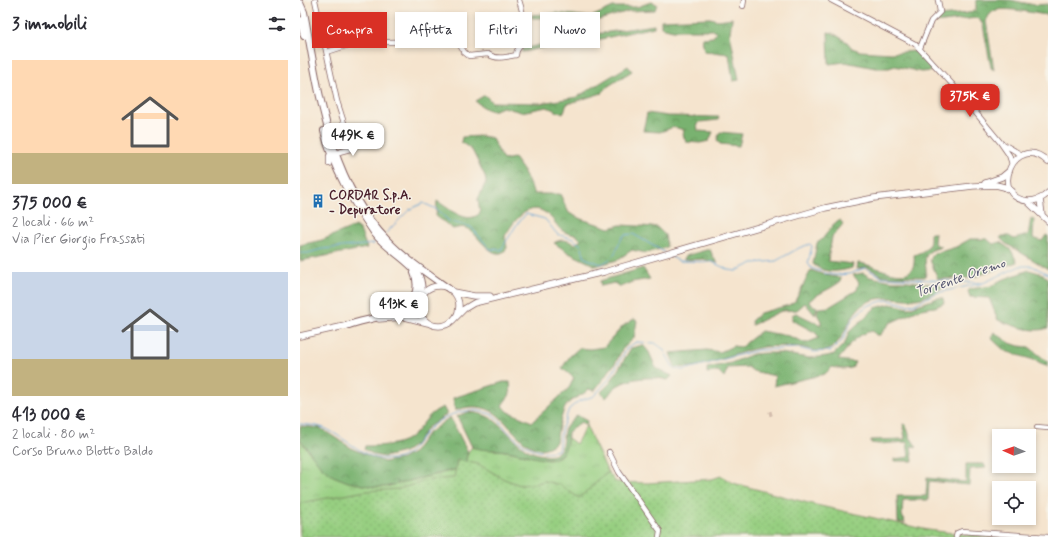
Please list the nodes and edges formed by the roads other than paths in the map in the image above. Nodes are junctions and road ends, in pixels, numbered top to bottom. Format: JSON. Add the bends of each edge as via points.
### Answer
{"nodes":[{"id":1,"x":315,"y":0,"type":"edge"},
{"id":2,"x":519,"y":0,"type":"edge"},
{"id":3,"x":744,"y":0,"type":"edge"},
{"id":4,"x":832,"y":0,"type":"edge"},
{"id":5,"x":938,"y":0,"type":"edge"},
{"id":6,"x":300,"y":3,"type":"edge"},
{"id":7,"x":742,"y":6,"type":"dead end"},
{"id":8,"x":301,"y":22,"type":"edge"},
{"id":9,"x":920,"y":48,"type":"junction"},
{"id":10,"x":327,"y":52,"type":"junction"},
{"id":11,"x":1000,"y":142,"type":"junction"},
{"id":12,"x":339,"y":152,"type":"dead end"},
{"id":13,"x":1048,"y":154,"type":"edge"},
{"id":14,"x":1022,"y":155,"type":"junction"},
{"id":15,"x":329,"y":156,"type":"dead end"},
{"id":16,"x":1041,"y":156,"type":"junction"},
{"id":17,"x":1048,"y":162,"type":"edge"},
{"id":18,"x":329,"y":164,"type":"dead end"},
{"id":19,"x":1012,"y":164,"type":"junction"},
{"id":20,"x":1008,"y":172,"type":"junction"},
{"id":21,"x":973,"y":186,"type":"junction"},
{"id":22,"x":1012,"y":191,"type":"junction"},
{"id":23,"x":1047,"y":194,"type":"edge"},
{"id":24,"x":1040,"y":199,"type":"junction"},
{"id":25,"x":1027,"y":201,"type":"junction"},
{"id":26,"x":1043,"y":217,"type":"junction"},
{"id":27,"x":1048,"y":222,"type":"edge"},
{"id":28,"x":378,"y":233,"type":"junction"},
{"id":29,"x":386,"y":243,"type":"junction"},
{"id":30,"x":410,"y":266,"type":"junction"},
{"id":31,"x":450,"y":290,"type":"junction"},
{"id":32,"x":498,"y":296,"type":"junction"},
{"id":33,"x":421,"y":299,"type":"junction"},
{"id":34,"x":454,"y":319,"type":"junction"},
{"id":35,"x":372,"y":321,"type":"junction"},
{"id":36,"x":428,"y":323,"type":"junction"},
{"id":37,"x":346,"y":326,"type":"junction"},
{"id":38,"x":300,"y":336,"type":"edge"},
{"id":39,"x":1037,"y":427,"type":"dead end"},
{"id":40,"x":1048,"y":428,"type":"edge"},
{"id":41,"x":608,"y":452,"type":"dead end"},
{"id":42,"x":956,"y":536,"type":"edge"},
{"id":43,"x":659,"y":537,"type":"edge"},
{"id":44,"x":1048,"y":537,"type":"edge"}],
"edges":[{"from":1,"to":10,"type":"street"},
{"from":2,"to":10,"type":"street","via":[[524,15],[521,44],[516,50],[516,55],[469,56],[457,40],[354,43]]},
{"from":3,"to":7,"type":"street"},
{"from":4,"to":9,"type":"street"},
{"from":5,"to":9,"type":"street","via":[[940,12],[931,21]]},
{"from":6,"to":28,"type":"highway","via":[[304,12],[327,128],[337,159]]},
{"from":8,"to":28,"type":"highway","via":[[328,149],[343,183]]},
{"from":9,"to":11,"type":"street"},
{"from":10,"to":12,"type":"street","via":[[337,101],[351,145],[348,150]]},
{"from":11,"to":14,"type":"street"},
{"from":11,"to":19,"type":"street"},
{"from":13,"to":16,"type":"main road"},
{"from":14,"to":16,"type":"main road"},
{"from":14,"to":19,"type":"main road"},
{"from":15,"to":18,"type":"street"},
{"from":16,"to":17,"type":"main road"},
{"from":19,"to":20,"type":"main road"},
{"from":20,"to":21,"type":"main road","via":[[994,181]]},
{"from":20,"to":22,"type":"main road","via":[[1008,185]]},
{"from":21,"to":22,"type":"main road","via":[[996,185]]},
{"from":21,"to":32,"type":"main road","via":[[874,198],[825,208],[604,272]]},
{"from":22,"to":25,"type":"main road"},
{"from":23,"to":24,"type":"main road"},
{"from":24,"to":25,"type":"main road"},
{"from":24,"to":26,"type":"main road"},
{"from":25,"to":26,"type":"main road"},
{"from":26,"to":27,"type":"main road"},
{"from":28,"to":29,"type":"highway"},
{"from":29,"to":30,"type":"highway"},
{"from":29,"to":31,"type":"highway"},
{"from":30,"to":33,"type":"highway","via":[[419,276]]},
{"from":30,"to":37,"type":"highway","via":[[417,285],[410,303],[403,309]]},
{"from":31,"to":32,"type":"main road","via":[[474,296]]},
{"from":31,"to":33,"type":"main road","via":[[434,288]]},
{"from":31,"to":34,"type":"main road","via":[[459,304]]},
{"from":32,"to":34,"type":"main road","via":[[474,303]]},
{"from":33,"to":35,"type":"main road","via":[[404,312]]},
{"from":33,"to":36,"type":"main road","via":[[420,311]]},
{"from":34,"to":36,"type":"main road","via":[[442,326]]},
{"from":35,"to":36,"type":"main road","via":[[405,317]]},
{"from":35,"to":37,"type":"main road"},
{"from":37,"to":38,"type":"main road"},
{"from":39,"to":40,"type":"street"},
{"from":41,"to":43,"type":"street","via":[[660,531]]},
{"from":42,"to":44,"type":"street","via":[[962,532]]}]}
